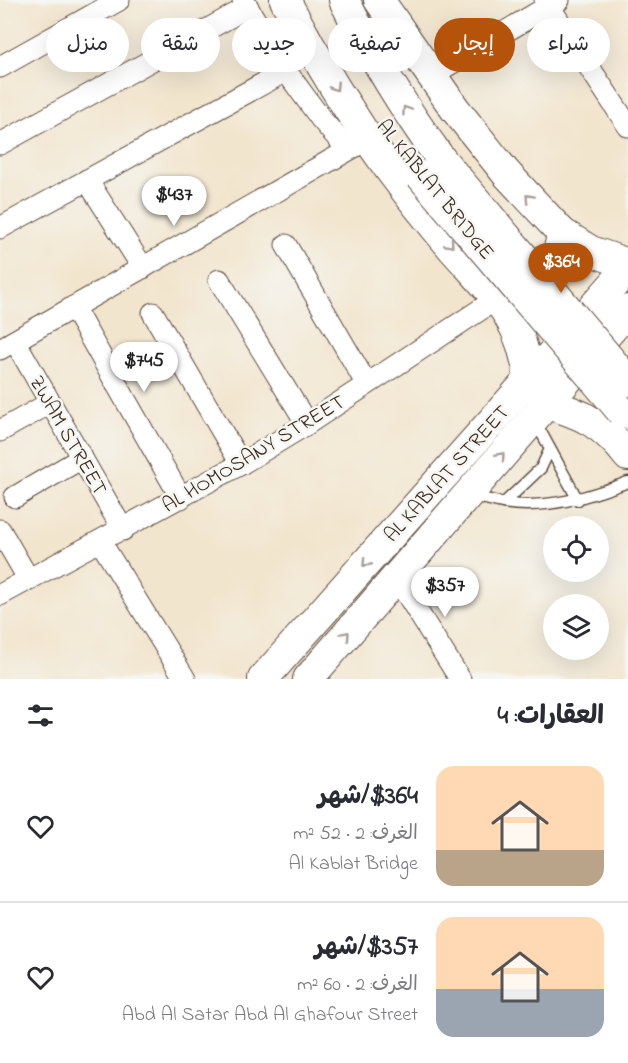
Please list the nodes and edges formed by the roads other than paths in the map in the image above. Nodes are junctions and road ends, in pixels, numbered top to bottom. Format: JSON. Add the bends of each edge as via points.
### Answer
{"nodes":[{"id":1,"x":120,"y":0,"type":"edge"},
{"id":2,"x":285,"y":0,"type":"edge"},
{"id":3,"x":309,"y":0,"type":"edge"},
{"id":4,"x":344,"y":0,"type":"edge"},
{"id":5,"x":379,"y":0,"type":"edge"},
{"id":6,"x":551,"y":2,"type":"edge"},
{"id":7,"x":246,"y":4,"type":"edge"},
{"id":8,"x":254,"y":18,"type":"edge"},
{"id":9,"x":0,"y":68,"type":"edge"},
{"id":10,"x":282,"y":72,"type":"edge"},
{"id":11,"x":287,"y":72,"type":"edge"},
{"id":12,"x":430,"y":76,"type":"junction"},
{"id":13,"x":628,"y":126,"type":"edge"},
{"id":14,"x":0,"y":144,"type":"edge"},
{"id":15,"x":358,"y":145,"type":"junction"},
{"id":16,"x":430,"y":167,"type":"junction"},
{"id":17,"x":87,"y":180,"type":"junction"},
{"id":18,"x":0,"y":228,"type":"edge"},
{"id":19,"x":562,"y":233,"type":"junction"},
{"id":20,"x":286,"y":245,"type":"dead end"},
{"id":21,"x":628,"y":266,"type":"edge"},
{"id":22,"x":142,"y":268,"type":"junction"},
{"id":23,"x":219,"y":280,"type":"dead end"},
{"id":24,"x":498,"y":298,"type":"junction"},
{"id":25,"x":73,"y":307,"type":"junction"},
{"id":26,"x":628,"y":310,"type":"edge"},
{"id":27,"x":153,"y":314,"type":"dead end"},
{"id":28,"x":7,"y":345,"type":"edge"},
{"id":29,"x":628,"y":356,"type":"edge"},
{"id":30,"x":529,"y":380,"type":"junction"},
{"id":31,"x":628,"y":381,"type":"edge"},
{"id":32,"x":366,"y":383,"type":"junction"},
{"id":33,"x":50,"y":403,"type":"junction"},
{"id":34,"x":539,"y":411,"type":"junction"},
{"id":35,"x":619,"y":421,"type":"edge"},
{"id":36,"x":307,"y":424,"type":"junction"},
{"id":37,"x":0,"y":431,"type":"edge"},
{"id":38,"x":550,"y":449,"type":"junction"},
{"id":39,"x":628,"y":456,"type":"edge"},
{"id":40,"x":82,"y":458,"type":"junction"},
{"id":41,"x":241,"y":464,"type":"junction"},
{"id":42,"x":628,"y":482,"type":"edge"},
{"id":43,"x":468,"y":494,"type":"junction"},
{"id":44,"x":15,"y":497,"type":"dead end"},
{"id":45,"x":181,"y":498,"type":"junction"},
{"id":46,"x":578,"y":500,"type":"junction"},
{"id":47,"x":504,"y":503,"type":"junction"},
{"id":48,"x":0,"y":530,"type":"edge"},
{"id":49,"x":123,"y":530,"type":"junction"},
{"id":50,"x":100,"y":542,"type":"junction"},
{"id":51,"x":396,"y":577,"type":"junction"},
{"id":52,"x":29,"y":580,"type":"junction"},
{"id":53,"x":0,"y":595,"type":"edge"},
{"id":54,"x":185,"y":679,"type":"edge"},
{"id":55,"x":263,"y":679,"type":"edge"},
{"id":56,"x":308,"y":679,"type":"edge"},
{"id":57,"x":460,"y":679,"type":"edge"}],
"edges":[{"from":1,"to":9,"type":"street"},
{"from":2,"to":15,"type":"main road","one_way":true},
{"from":3,"to":16,"type":"main road","name":"AL KABLAT BRIDGE","via":[[383,128]]},
{"from":16,"to":4,"type":"main road","name":"AL KABLAT BRIDGE","one_way":true,"via":[[399,99]]},
{"from":5,"to":12,"type":"main road"},
{"from":6,"to":12,"type":"street"},
{"from":6,"to":13,"type":"street"},
{"from":7,"to":8,"type":"street"},
{"from":7,"to":14,"type":"street"},
{"from":10,"to":17,"type":"street"},
{"from":11,"to":15,"type":"street","via":[[321,118]]},
{"from":19,"to":12,"type":"main road","one_way":true,"via":[[480,141]]},
{"from":15,"to":22,"type":"street"},
{"from":15,"to":24,"type":"main road","one_way":true},
{"from":16,"to":31,"type":"main road","name":"AL KABLAT BRIDGE","bridge":true},
{"from":16,"to":35,"type":"main road","name":"AL KABLAT BRIDGE","bridge":true},
{"from":17,"to":18,"type":"street"},
{"from":17,"to":22,"type":"street"},
{"from":19,"to":21,"type":"main road","via":[[591,251]]},
{"from":19,"to":24,"type":"main road","via":[[557,257],[544,278],[523,291]]},
{"from":20,"to":32,"type":"street"},
{"from":21,"to":30,"type":"main road","name":"AL KABLAT STREET"},
{"from":22,"to":25,"type":"street"},
{"from":23,"to":36,"type":"street"},
{"from":24,"to":30,"type":"main road","via":[[519,334]]},
{"from":24,"to":32,"type":"street","name":"AL HOMOSANY STREET"},
{"from":25,"to":28,"type":"street"},
{"from":25,"to":45,"type":"street"},
{"from":26,"to":34,"type":"main road","name":"AL KABLAT STREET"},
{"from":27,"to":41,"type":"street"},
{"from":28,"to":33,"type":"street","name":"ZWAM STREET"},
{"from":29,"to":35,"type":"main road","via":[[609,370],[598,390],[598,412]]},
{"from":30,"to":55,"type":"main road","name":"AL KABLAT STREET","one_way":true},
{"from":32,"to":36,"type":"street","name":"AL HOMOSANY STREET"},
{"from":33,"to":37,"type":"street"},
{"from":33,"to":40,"type":"street","name":"ZWAM STREET"},
{"from":34,"to":35,"type":"main road"},
{"from":34,"to":38,"type":"lane"},
{"from":43,"to":34,"type":"main road","name":"AL KABLAT STREET","one_way":true},
{"from":35,"to":39,"type":"main road","name":"AL KABLAT BRIDGE"},
{"from":36,"to":41,"type":"street","name":"AL HOMOSANY STREET"},
{"from":38,"to":46,"type":"lane"},
{"from":38,"to":47,"type":"lane","via":[[541,468]]},
{"from":40,"to":44,"type":"street"},
{"from":40,"to":49,"type":"street","name":"ZWAM STREET"},
{"from":41,"to":45,"type":"street","name":"AL HOMOSANY STREET"},
{"from":42,"to":46,"type":"lane"},
{"from":43,"to":47,"type":"lane"},
{"from":43,"to":51,"type":"main road","name":"AL KABLAT STREET"},
{"from":45,"to":49,"type":"street","name":"AL HOMOSANY STREET"},
{"from":46,"to":47,"type":"lane","via":[[541,505]]},
{"from":48,"to":52,"type":"street"},
{"from":49,"to":50,"type":"street","name":"AL HOMOSANY STREET"},
{"from":50,"to":52,"type":"street","name":"AL HOMOSANY STREET"},
{"from":50,"to":54,"type":"street"},
{"from":56,"to":51,"type":"main road","name":"AL KABLAT STREET","one_way":true},
{"from":51,"to":57,"type":"street"},
{"from":52,"to":53,"type":"street","name":"AL HOMOSANY STREET"}]}
